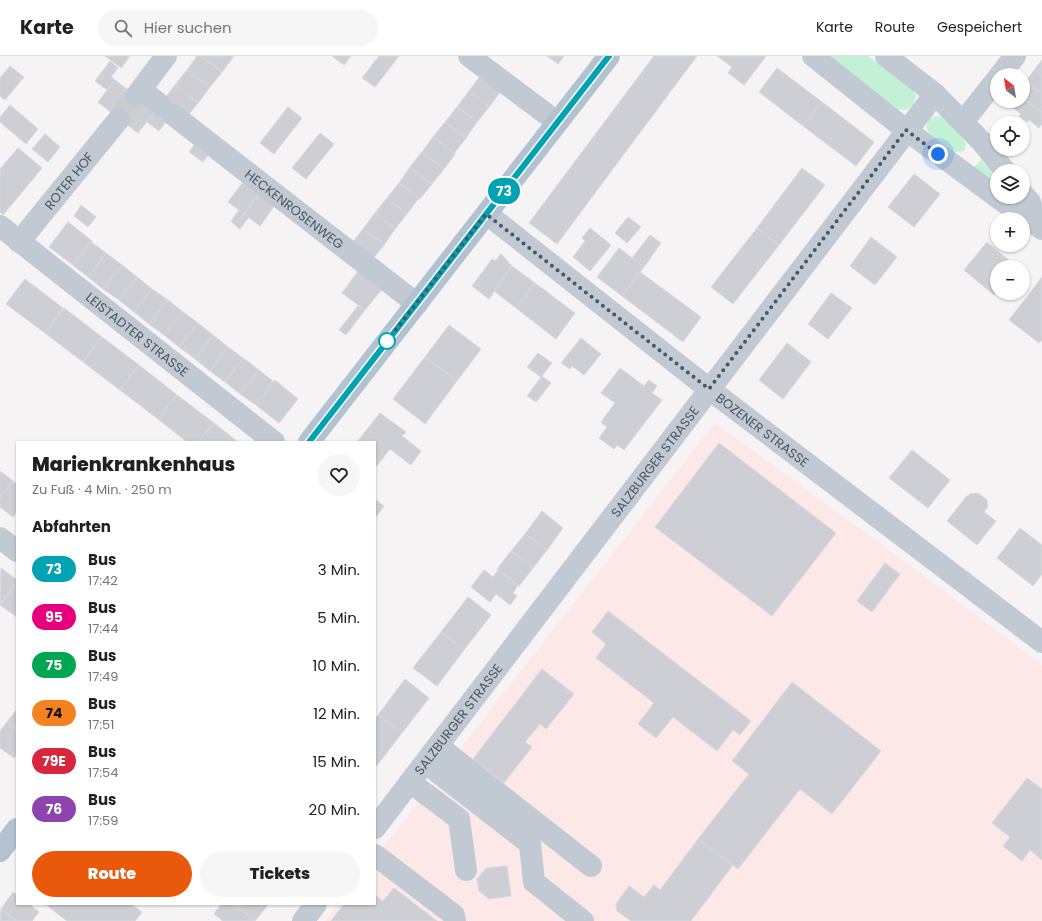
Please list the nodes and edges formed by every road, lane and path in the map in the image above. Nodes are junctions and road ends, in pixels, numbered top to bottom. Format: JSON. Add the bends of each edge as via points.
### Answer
{"nodes":[{"id":1,"x":166,"y":56,"type":"edge"},
{"id":2,"x":469,"y":56,"type":"edge"},
{"id":3,"x":609,"y":56,"type":"edge"},
{"id":4,"x":813,"y":56,"type":"edge"},
{"id":5,"x":886,"y":56,"type":"edge"},
{"id":6,"x":1015,"y":56,"type":"edge"},
{"id":7,"x":1006,"y":68,"type":"edge"},
{"id":8,"x":990,"y":88,"type":"edge"},
{"id":9,"x":935,"y":94,"type":"junction"},
{"id":10,"x":119,"y":118,"type":"tunnel mouth"},
{"id":11,"x":557,"y":122,"type":"junction"},
{"id":12,"x":963,"y":122,"type":"junction"},
{"id":13,"x":906,"y":130,"type":"junction"},
{"id":14,"x":982,"y":142,"type":"junction"},
{"id":15,"x":999,"y":164,"type":"edge"},
{"id":16,"x":960,"y":170,"type":"junction"},
{"id":17,"x":990,"y":192,"type":"edge"},
{"id":18,"x":1030,"y":202,"type":"edge"},
{"id":19,"x":1007,"y":204,"type":"edge"},
{"id":20,"x":486,"y":214,"type":"junction"},
{"id":21,"x":1039,"y":227,"type":"edge"},
{"id":22,"x":1,"y":229,"type":"edge"},
{"id":23,"x":19,"y":242,"type":"junction"},
{"id":24,"x":417,"y":304,"type":"junction"},
{"id":25,"x":709,"y":389,"type":"junction"},
{"id":26,"x":273,"y":441,"type":"edge"},
{"id":27,"x":310,"y":441,"type":"edge"},
{"id":28,"x":0,"y":538,"type":"edge"},
{"id":29,"x":16,"y":550,"type":"edge"},
{"id":30,"x":1042,"y":642,"type":"edge"},
{"id":31,"x":432,"y":755,"type":"junction"},
{"id":32,"x":410,"y":782,"type":"junction"},
{"id":33,"x":376,"y":826,"type":"edge"},
{"id":34,"x":16,"y":830,"type":"edge"},
{"id":35,"x":0,"y":851,"type":"edge"},
{"id":36,"x":376,"y":856,"type":"edge"},
{"id":37,"x":591,"y":866,"type":"dead end"},
{"id":38,"x":466,"y":870,"type":"dead end"},
{"id":39,"x":315,"y":905,"type":"edge"},
{"id":40,"x":303,"y":921,"type":"edge"},
{"id":41,"x":455,"y":921,"type":"edge"},
{"id":42,"x":583,"y":921,"type":"edge"}],
"edges":[{"from":1,"to":24,"type":"street","name":"HECKENROSENWEG","via":[[138,93],[167,110]]},
{"from":2,"to":11,"type":"street"},
{"from":3,"to":11,"type":"main road"},
{"from":4,"to":13,"type":"street"},
{"from":5,"to":9,"type":"street"},
{"from":6,"to":7,"type":"street"},
{"from":8,"to":12,"type":"street"},
{"from":9,"to":12,"type":"street"},
{"from":9,"to":13,"type":"street","name":"SALZBURGER STRASSE"},
{"from":10,"to":23,"type":"street","name":"ROTER HOF"},
{"from":11,"to":20,"type":"main road"},
{"from":12,"to":14,"type":"street"},
{"from":13,"to":16,"type":"street"},
{"from":13,"to":25,"type":"street","name":"SALZBURGER STRASSE"},
{"from":14,"to":15,"type":"street"},
{"from":14,"to":16,"type":"street"},
{"from":16,"to":17,"type":"street"},
{"from":18,"to":21,"type":"street"},
{"from":19,"to":21,"type":"street"},
{"from":20,"to":24,"type":"main road"},
{"from":20,"to":25,"type":"street","name":"BOZENER STRASSE"},
{"from":22,"to":23,"type":"street","name":"LEISTADTER STRASSE"},
{"from":23,"to":26,"type":"street","name":"LEISTADTER STRASSE"},
{"from":24,"to":27,"type":"main road"},
{"from":25,"to":30,"type":"street","name":"BOZENER STRASSE"},
{"from":25,"to":31,"type":"street","name":"SALZBURGER STRASSE"},
{"from":28,"to":29,"type":"street"},
{"from":31,"to":32,"type":"street","name":"SALZBURGER STRASSE"},
{"from":31,"to":37,"type":"street"},
{"from":31,"to":42,"type":"street","via":[[530,844],[534,882]]},
{"from":32,"to":33,"type":"street","name":"SALZBURGER STRASSE"},
{"from":32,"to":38,"type":"street","via":[[459,819]]},
{"from":34,"to":35,"type":"main road"},
{"from":36,"to":41,"type":"street","via":[[454,915]]},
{"from":39,"to":40,"type":"street"}]}
